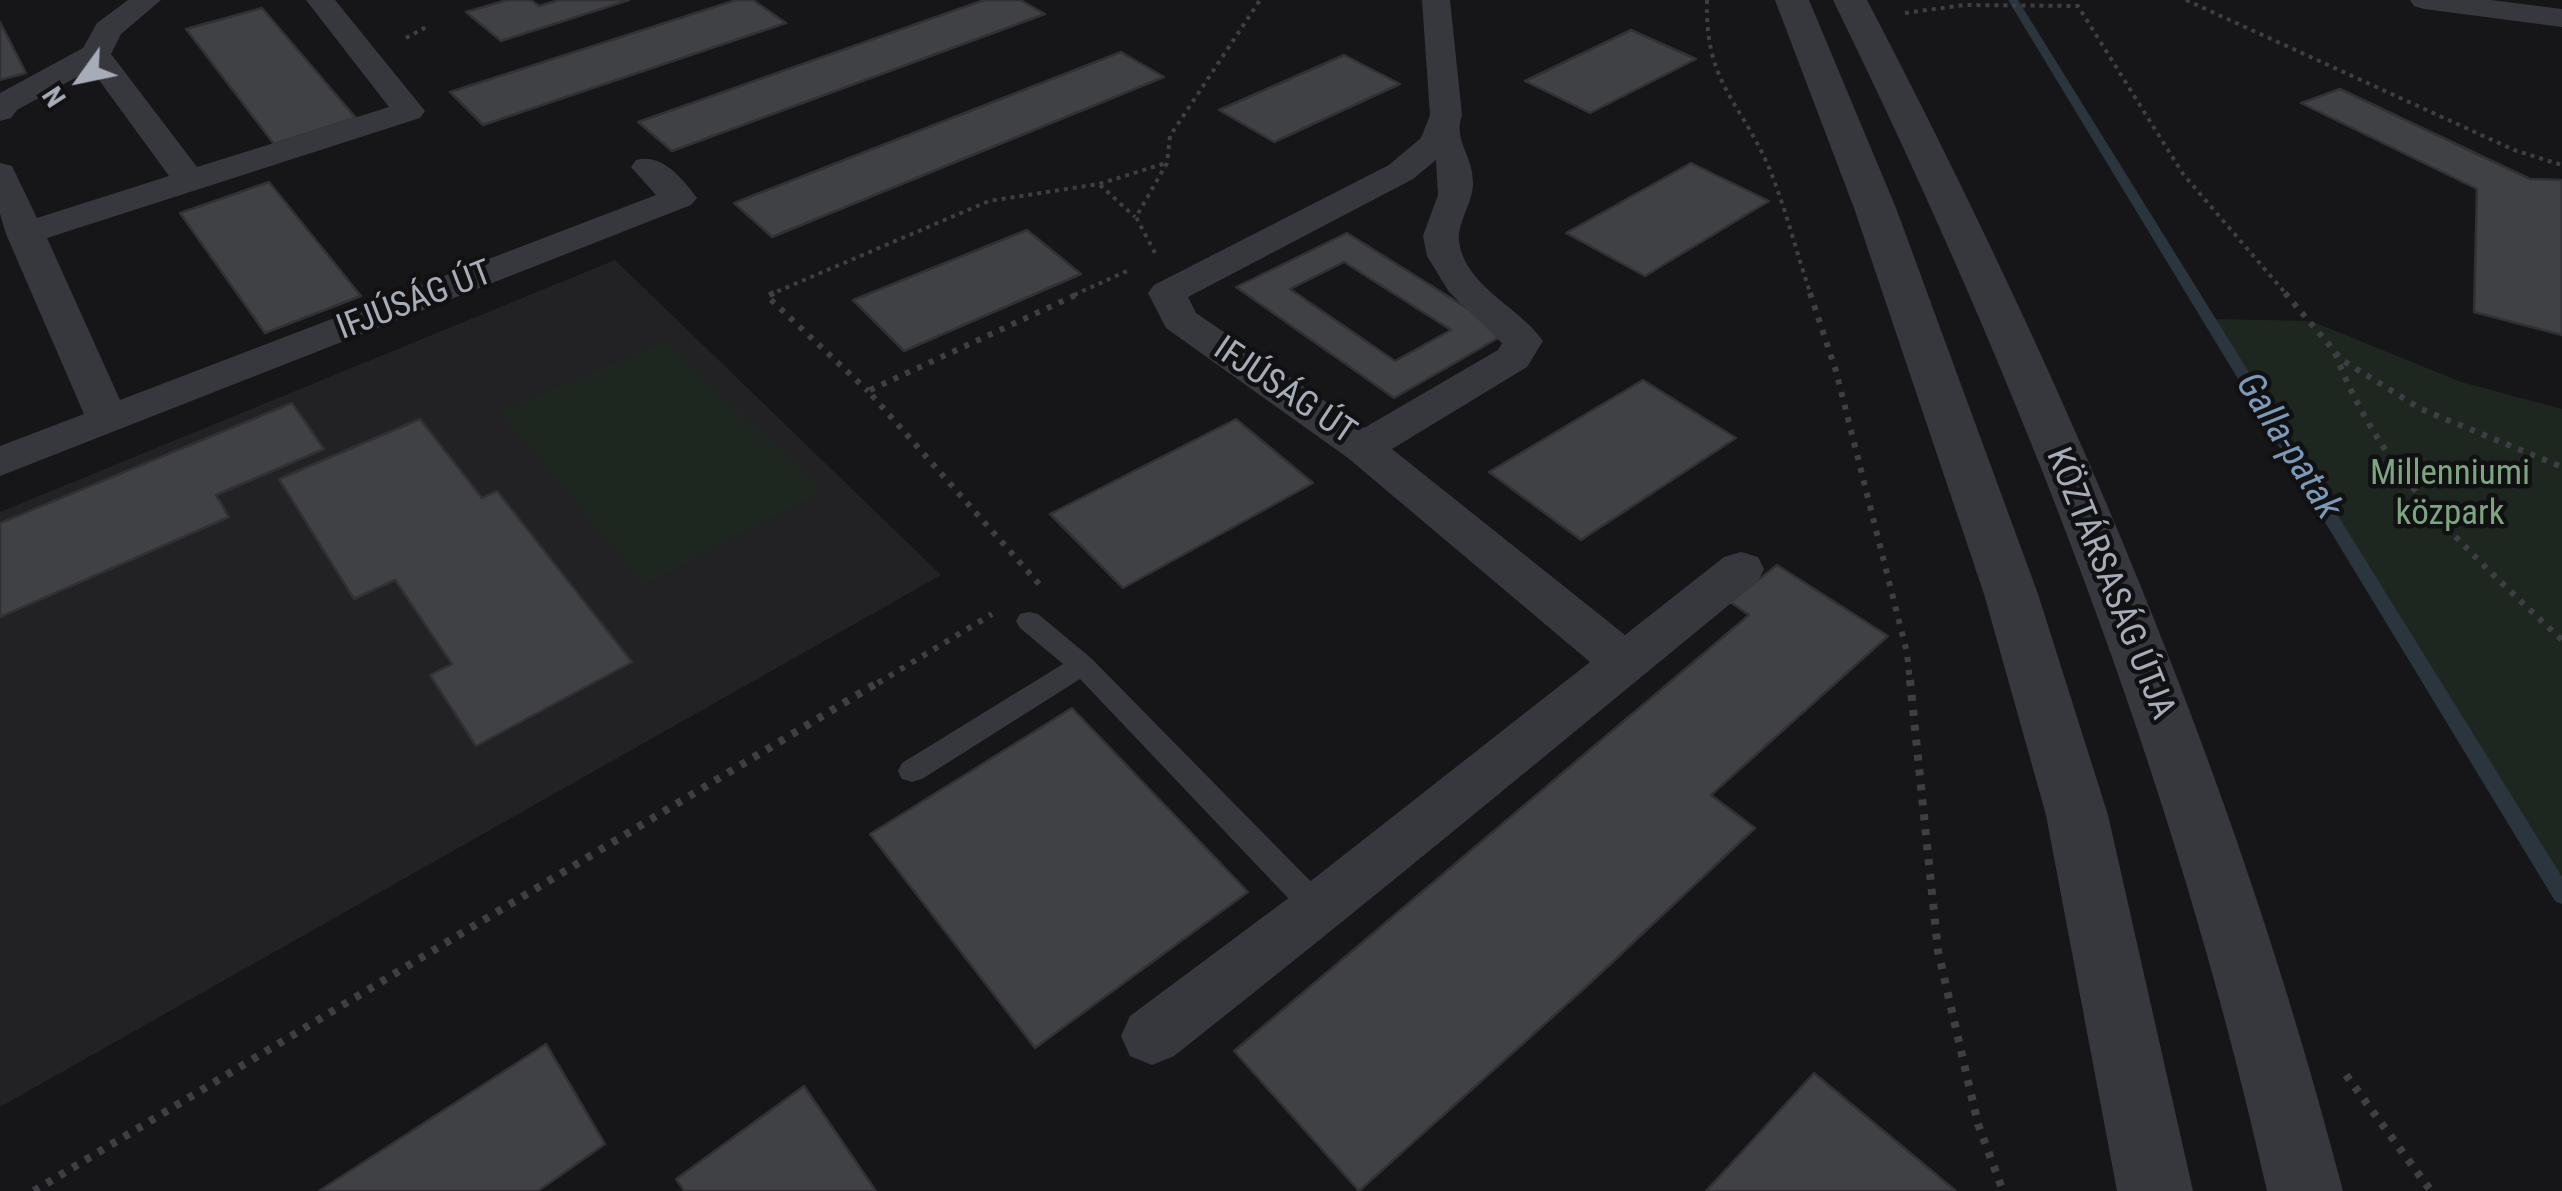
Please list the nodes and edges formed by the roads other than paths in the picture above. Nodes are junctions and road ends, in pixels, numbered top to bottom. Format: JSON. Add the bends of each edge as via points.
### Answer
{"nodes":[{"id":1,"x":146,"y":0,"type":"edge"},
{"id":2,"x":320,"y":0,"type":"edge"},
{"id":3,"x":1436,"y":0,"type":"edge"},
{"id":4,"x":2424,"y":0,"type":"edge"},
{"id":5,"x":1785,"y":6,"type":"edge"},
{"id":6,"x":1860,"y":7,"type":"edge"},
{"id":7,"x":2562,"y":18,"type":"edge"},
{"id":8,"x":96,"y":54,"type":"junction"},
{"id":9,"x":0,"y":111,"type":"edge"},
{"id":10,"x":1440,"y":131,"type":"junction"},
{"id":11,"x":648,"y":166,"type":"dead end"},
{"id":12,"x":0,"y":174,"type":"edge"},
{"id":13,"x":190,"y":181,"type":"junction"},
{"id":14,"x":24,"y":234,"type":"junction"},
{"id":15,"x":108,"y":421,"type":"junction"},
{"id":16,"x":1363,"y":448,"type":"junction"},
{"id":17,"x":0,"y":462,"type":"edge"},
{"id":18,"x":1741,"y":570,"type":"dead end"},
{"id":19,"x":1019,"y":607,"type":"road end"},
{"id":20,"x":1626,"y":664,"type":"junction"},
{"id":21,"x":1082,"y":665,"type":"junction"},
{"id":22,"x":912,"y":771,"type":"dead end"},
{"id":23,"x":1318,"y":909,"type":"junction"},
{"id":24,"x":1152,"y":1036,"type":"dead end"},
{"id":25,"x":2155,"y":1191,"type":"edge"},
{"id":26,"x":2305,"y":1191,"type":"edge"}],
"edges":[{"from":1,"to":8,"type":"street","via":[[108,29]]},
{"from":2,"to":13,"type":"street","via":[[408,111]]},
{"from":3,"to":10,"type":"street","name":"IFJÚSÁG ÚT","via":[[1446,115]]},
{"from":4,"to":7,"type":"street"},
{"from":5,"to":25,"type":"street","via":[[1875,208],[2011,594],[2077,814]]},
{"from":6,"to":26,"type":"street","name":"KÖZTÁRSASÁG ÚTJA","via":[[2110,573],[2220,876]]},
{"from":8,"to":9,"type":"street"},
{"from":8,"to":13,"type":"street"},
{"from":10,"to":16,"type":"street","name":"IFJÚSÁG ÚT","via":[[1455,156],[1454,204],[1440,236],[1447,259],[1464,285],[1523,341],[1512,358]]},
{"from":10,"to":16,"type":"street","name":"IFJÚSÁG ÚT","via":[[1401,172],[1167,292],[1180,320]]},
{"from":11,"to":15,"type":"street","name":"IFJÚSÁG ÚT","via":[[679,198]]},
{"from":12,"to":14,"type":"street"},
{"from":13,"to":14,"type":"street"},
{"from":14,"to":15,"type":"street"},
{"from":15,"to":17,"type":"street","name":"IFJÚSÁG ÚT"},
{"from":16,"to":20,"type":"street"},
{"from":18,"to":20,"type":"street"},
{"from":19,"to":21,"type":"lane"},
{"from":20,"to":23,"type":"street"},
{"from":21,"to":22,"type":"lane"},
{"from":21,"to":23,"type":"lane"},
{"from":23,"to":24,"type":"street"}]}
